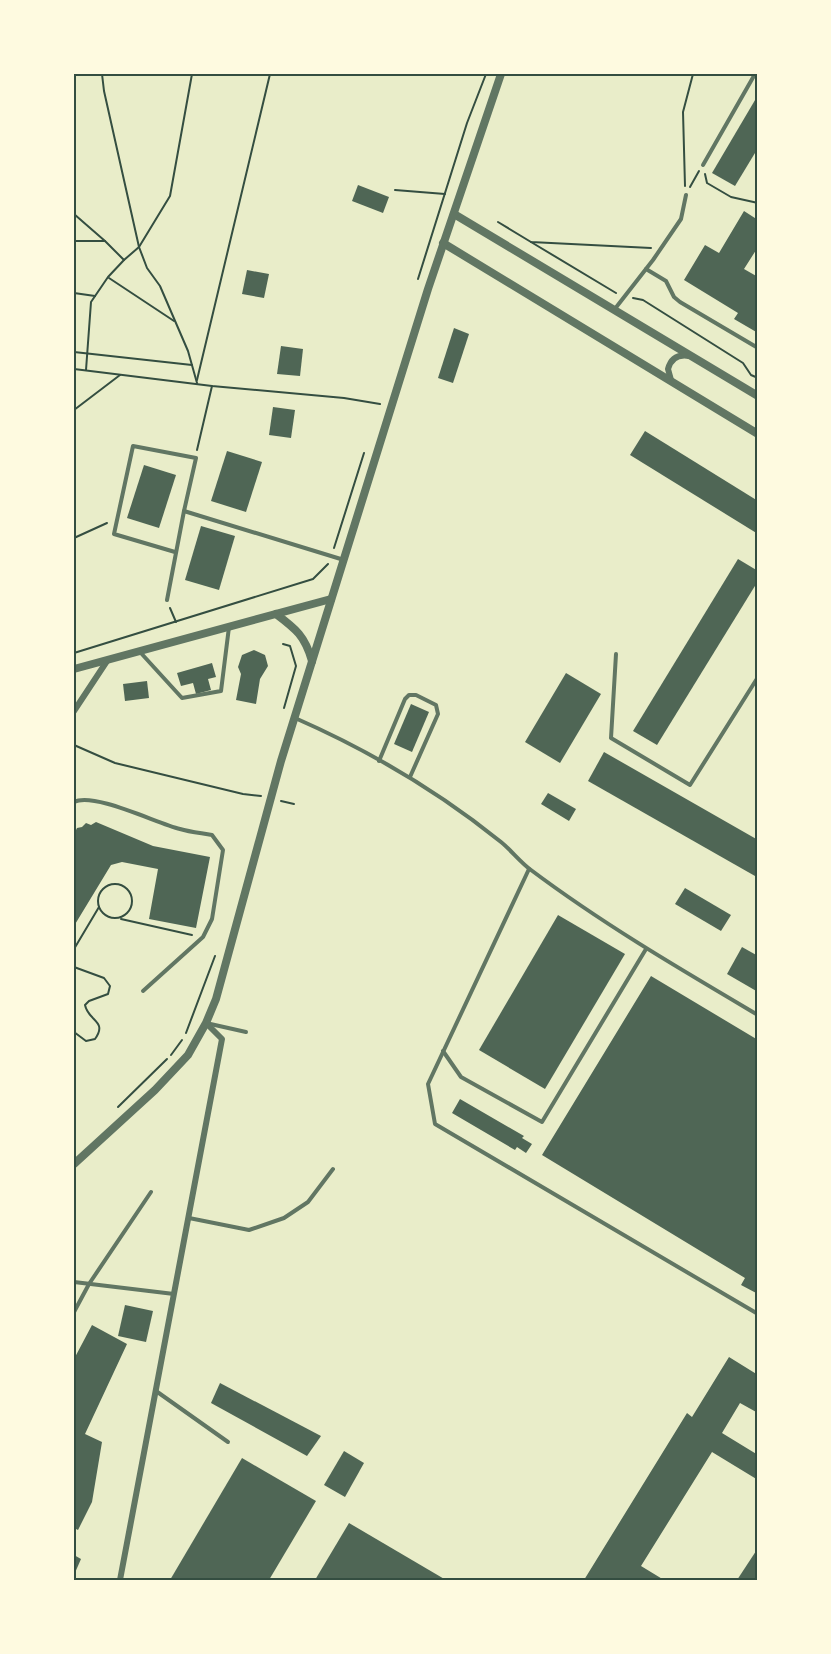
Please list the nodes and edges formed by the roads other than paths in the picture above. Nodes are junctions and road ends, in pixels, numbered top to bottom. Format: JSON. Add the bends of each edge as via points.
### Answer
{"nodes":[{"id":1,"x":501,"y":74,"type":"edge"},
{"id":2,"x":755,"y":74,"type":"edge"},
{"id":3,"x":703,"y":165,"type":"road end"},
{"id":4,"x":686,"y":195,"type":"road end"},
{"id":5,"x":454,"y":214,"type":"junction"},
{"id":6,"x":443,"y":243,"type":"junction"},
{"id":7,"x":646,"y":268,"type":"junction"},
{"id":8,"x":614,"y":310,"type":"junction"},
{"id":9,"x":758,"y":348,"type":"edge"},
{"id":10,"x":692,"y":358,"type":"junction"},
{"id":11,"x":675,"y":384,"type":"junction"},
{"id":12,"x":758,"y":396,"type":"edge"},
{"id":13,"x":758,"y":434,"type":"edge"},
{"id":14,"x":184,"y":511,"type":"junction"},
{"id":15,"x":175,"y":552,"type":"junction"},
{"id":16,"x":345,"y":560,"type":"junction"},
{"id":17,"x":331,"y":599,"type":"junction"},
{"id":18,"x":167,"y":600,"type":"road end"},
{"id":19,"x":276,"y":614,"type":"junction"},
{"id":20,"x":229,"y":627,"type":"junction"},
{"id":21,"x":140,"y":652,"type":"junction"},
{"id":22,"x":616,"y":654,"type":"dead end"},
{"id":23,"x":107,"y":661,"type":"junction"},
{"id":24,"x":312,"y":662,"type":"junction"},
{"id":25,"x":74,"y":669,"type":"edge"},
{"id":26,"x":758,"y":677,"type":"edge"},
{"id":27,"x":74,"y":711,"type":"edge"},
{"id":28,"x":294,"y":718,"type":"junction"},
{"id":29,"x":379,"y":761,"type":"junction"},
{"id":30,"x":410,"y":777,"type":"junction"},
{"id":31,"x":74,"y":802,"type":"edge"},
{"id":32,"x":529,"y":869,"type":"junction"},
{"id":33,"x":646,"y":950,"type":"junction"},
{"id":34,"x":143,"y":991,"type":"dead end"},
{"id":35,"x":758,"y":1015,"type":"edge"},
{"id":36,"x":206,"y":1023,"type":"junction"},
{"id":37,"x":246,"y":1032,"type":"dead end"},
{"id":38,"x":443,"y":1051,"type":"junction"},
{"id":39,"x":74,"y":1164,"type":"edge"},
{"id":40,"x":333,"y":1169,"type":"dead end"},
{"id":41,"x":152,"y":1192,"type":"dead end"},
{"id":42,"x":189,"y":1218,"type":"junction"},
{"id":43,"x":74,"y":1282,"type":"edge"},
{"id":44,"x":89,"y":1284,"type":"junction"},
{"id":45,"x":175,"y":1294,"type":"junction"},
{"id":46,"x":74,"y":1312,"type":"edge"},
{"id":47,"x":758,"y":1314,"type":"edge"},
{"id":48,"x":156,"y":1391,"type":"junction"},
{"id":49,"x":228,"y":1442,"type":"dead end"},
{"id":50,"x":120,"y":1581,"type":"edge"}],
"edges":[{"from":1,"to":5,"type":"street"},
{"from":2,"to":3,"type":"lane"},
{"from":4,"to":7,"type":"lane","via":[[681,219]]},
{"from":5,"to":6,"type":"street"},
{"from":5,"to":8,"type":"street"},
{"from":6,"to":11,"type":"street"},
{"from":6,"to":16,"type":"street"},
{"from":7,"to":8,"type":"lane"},
{"from":7,"to":9,"type":"lane","via":[[666,281],[680,302]]},
{"from":8,"to":10,"type":"street"},
{"from":10,"to":11,"type":"street","via":[[682,355],[669,364],[668,375]]},
{"from":10,"to":12,"type":"street"},
{"from":11,"to":13,"type":"street"},
{"from":14,"to":15,"type":"lane"},
{"from":14,"to":15,"type":"lane","via":[[196,458],[133,446],[114,534]]},
{"from":14,"to":16,"type":"lane"},
{"from":15,"to":18,"type":"lane"},
{"from":16,"to":17,"type":"street"},
{"from":17,"to":19,"type":"street"},
{"from":17,"to":24,"type":"street"},
{"from":19,"to":20,"type":"street"},
{"from":19,"to":24,"type":"street","via":[[299,632],[308,644]]},
{"from":20,"to":21,"type":"street"},
{"from":20,"to":21,"type":"lane","via":[[221,691],[182,698]]},
{"from":21,"to":23,"type":"street"},
{"from":22,"to":26,"type":"lane","via":[[611,738],[690,784]]},
{"from":23,"to":25,"type":"street"},
{"from":23,"to":27,"type":"street"},
{"from":24,"to":28,"type":"street"},
{"from":28,"to":29,"type":"lane"},
{"from":28,"to":36,"type":"street","via":[[224,974]]},
{"from":29,"to":30,"type":"lane"},
{"from":29,"to":30,"type":"lane","via":[[409,695],[436,705],[438,714]]},
{"from":30,"to":32,"type":"lane","via":[[502,843]]},
{"from":31,"to":34,"type":"lane","via":[[81,799],[111,805],[179,829],[212,835],[223,850],[212,919],[203,937]]},
{"from":32,"to":33,"type":"lane"},
{"from":32,"to":38,"type":"lane"},
{"from":33,"to":35,"type":"lane"},
{"from":33,"to":38,"type":"lane","via":[[542,1122],[461,1077]]},
{"from":36,"to":37,"type":"lane"},
{"from":36,"to":39,"type":"street","via":[[188,1055]]},
{"from":36,"to":42,"type":"street","via":[[222,1039]]},
{"from":38,"to":47,"type":"lane","via":[[428,1084],[435,1124]]},
{"from":40,"to":42,"type":"lane","via":[[308,1202],[284,1218],[249,1230]]},
{"from":41,"to":44,"type":"lane"},
{"from":42,"to":45,"type":"street"},
{"from":43,"to":44,"type":"lane"},
{"from":44,"to":45,"type":"lane"},
{"from":44,"to":46,"type":"lane"},
{"from":45,"to":48,"type":"street"},
{"from":48,"to":49,"type":"lane"},
{"from":48,"to":50,"type":"street"}]}
